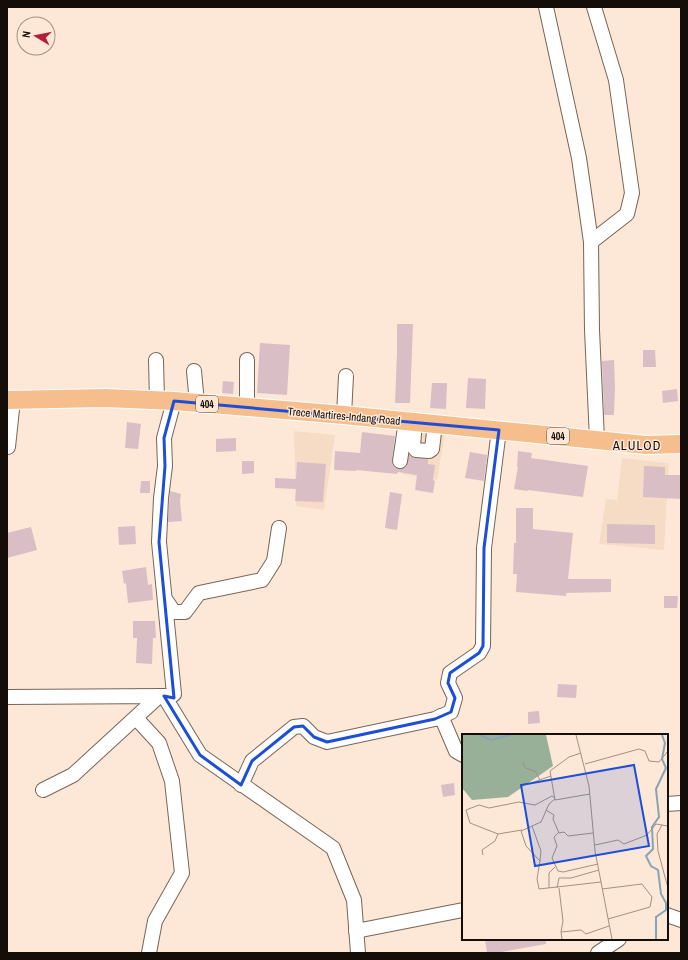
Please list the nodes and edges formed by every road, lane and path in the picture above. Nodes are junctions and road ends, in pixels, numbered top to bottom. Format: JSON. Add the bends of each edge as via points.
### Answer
{"nodes":[{"id":1,"x":546,"y":7,"type":"edge"},
{"id":2,"x":594,"y":7,"type":"edge"},
{"id":3,"x":591,"y":242,"type":"junction"},
{"id":4,"x":156,"y":360,"type":"dead end"},
{"id":5,"x":247,"y":360,"type":"dead end"},
{"id":6,"x":194,"y":371,"type":"dead end"},
{"id":7,"x":346,"y":376,"type":"dead end"},
{"id":8,"x":10,"y":400,"type":"edge"},
{"id":9,"x":166,"y":400,"type":"junction"},
{"id":10,"x":197,"y":403,"type":"junction"},
{"id":11,"x":248,"y":407,"type":"junction"},
{"id":12,"x":344,"y":415,"type":"junction"},
{"id":13,"x":411,"y":422,"type":"junction"},
{"id":14,"x":435,"y":424,"type":"junction"},
{"id":15,"x":499,"y":430,"type":"junction"},
{"id":16,"x":597,"y":440,"type":"junction"},
{"id":17,"x":681,"y":444,"type":"edge"},
{"id":18,"x":8,"y":447,"type":"dead end"},
{"id":19,"x":400,"y":461,"type":"dead end"},
{"id":20,"x":279,"y":528,"type":"dead end"},
{"id":21,"x":165,"y":599,"type":"junction"},
{"id":22,"x":162,"y":696,"type":"junction"},
{"id":23,"x":7,"y":697,"type":"edge"},
{"id":24,"x":441,"y":716,"type":"junction"},
{"id":25,"x":136,"y":718,"type":"junction"},
{"id":26,"x":462,"y":754,"type":"edge"},
{"id":27,"x":241,"y":785,"type":"junction"},
{"id":28,"x":43,"y":790,"type":"dead end"},
{"id":29,"x":681,"y":803,"type":"edge"},
{"id":30,"x":668,"y":804,"type":"edge"},
{"id":31,"x":462,"y":910,"type":"edge"},
{"id":32,"x":668,"y":915,"type":"edge"},
{"id":33,"x":681,"y":920,"type":"edge"},
{"id":34,"x":356,"y":931,"type":"junction"},
{"id":35,"x":618,"y":940,"type":"edge"},
{"id":36,"x":149,"y":953,"type":"edge"},
{"id":37,"x":358,"y":953,"type":"edge"},
{"id":38,"x":598,"y":953,"type":"edge"}],
"edges":[{"from":1,"to":3,"type":"street","via":[[579,158]]},
{"from":2,"to":3,"type":"street","via":[[616,80],[632,194],[627,214]]},
{"from":3,"to":16,"type":"street"},
{"from":4,"to":9,"type":"street"},
{"from":5,"to":11,"type":"street"},
{"from":6,"to":10,"type":"street"},
{"from":7,"to":12,"type":"street"},
{"from":8,"to":9,"type":"main road","name":"Trece Martires-Indang Road","number":"404"},
{"from":8,"to":18,"type":"street"},
{"from":9,"to":10,"type":"main road","name":"Trece Martires-Indang Road","number":"404"},
{"from":9,"to":21,"type":"street","via":[[165,466],[159,542]]},
{"from":10,"to":11,"type":"main road","name":"Trece Martires-Indang Road","number":"404"},
{"from":11,"to":12,"type":"main road","name":"Trece Martires-Indang Road","number":"404"},
{"from":12,"to":13,"type":"main road","name":"Trece Martires-Indang Road","number":"404"},
{"from":13,"to":14,"type":"main road","name":"Trece Martires-Indang Road","number":"404"},
{"from":13,"to":14,"type":"street","via":[[413,446],[416,450],[432,449]]},
{"from":13,"to":19,"type":"street"},
{"from":14,"to":15,"type":"main road","name":"Trece Martires-Indang Road","number":"404"},
{"from":15,"to":16,"type":"main road","name":"Trece Martires-Indang Road","number":"404"},
{"from":15,"to":24,"type":"street","via":[[484,548],[483,646],[479,653],[450,673],[448,683],[455,698],[451,712]]},
{"from":16,"to":17,"type":"main road","name":"Trece Martires-Indang Road","number":"404","via":[[646,445]]},
{"from":20,"to":21,"type":"street","via":[[274,561],[262,580],[200,593],[185,612],[174,612]]},
{"from":21,"to":22,"type":"street","via":[[174,694],[170,697]]},
{"from":22,"to":23,"type":"street"},
{"from":22,"to":25,"type":"street"},
{"from":22,"to":27,"type":"street","via":[[200,755]]},
{"from":24,"to":26,"type":"street","via":[[456,751]]},
{"from":24,"to":27,"type":"street","via":[[327,742],[314,737],[303,726],[294,727],[252,760]]},
{"from":25,"to":28,"type":"street","via":[[73,775]]},
{"from":25,"to":36,"type":"street","via":[[159,743],[172,781],[182,873],[155,921]]},
{"from":27,"to":34,"type":"street","via":[[333,848],[354,900]]},
{"from":29,"to":30,"type":"street"},
{"from":31,"to":34,"type":"street"},
{"from":32,"to":33,"type":"street"},
{"from":34,"to":37,"type":"street"},
{"from":35,"to":38,"type":"street"}]}
